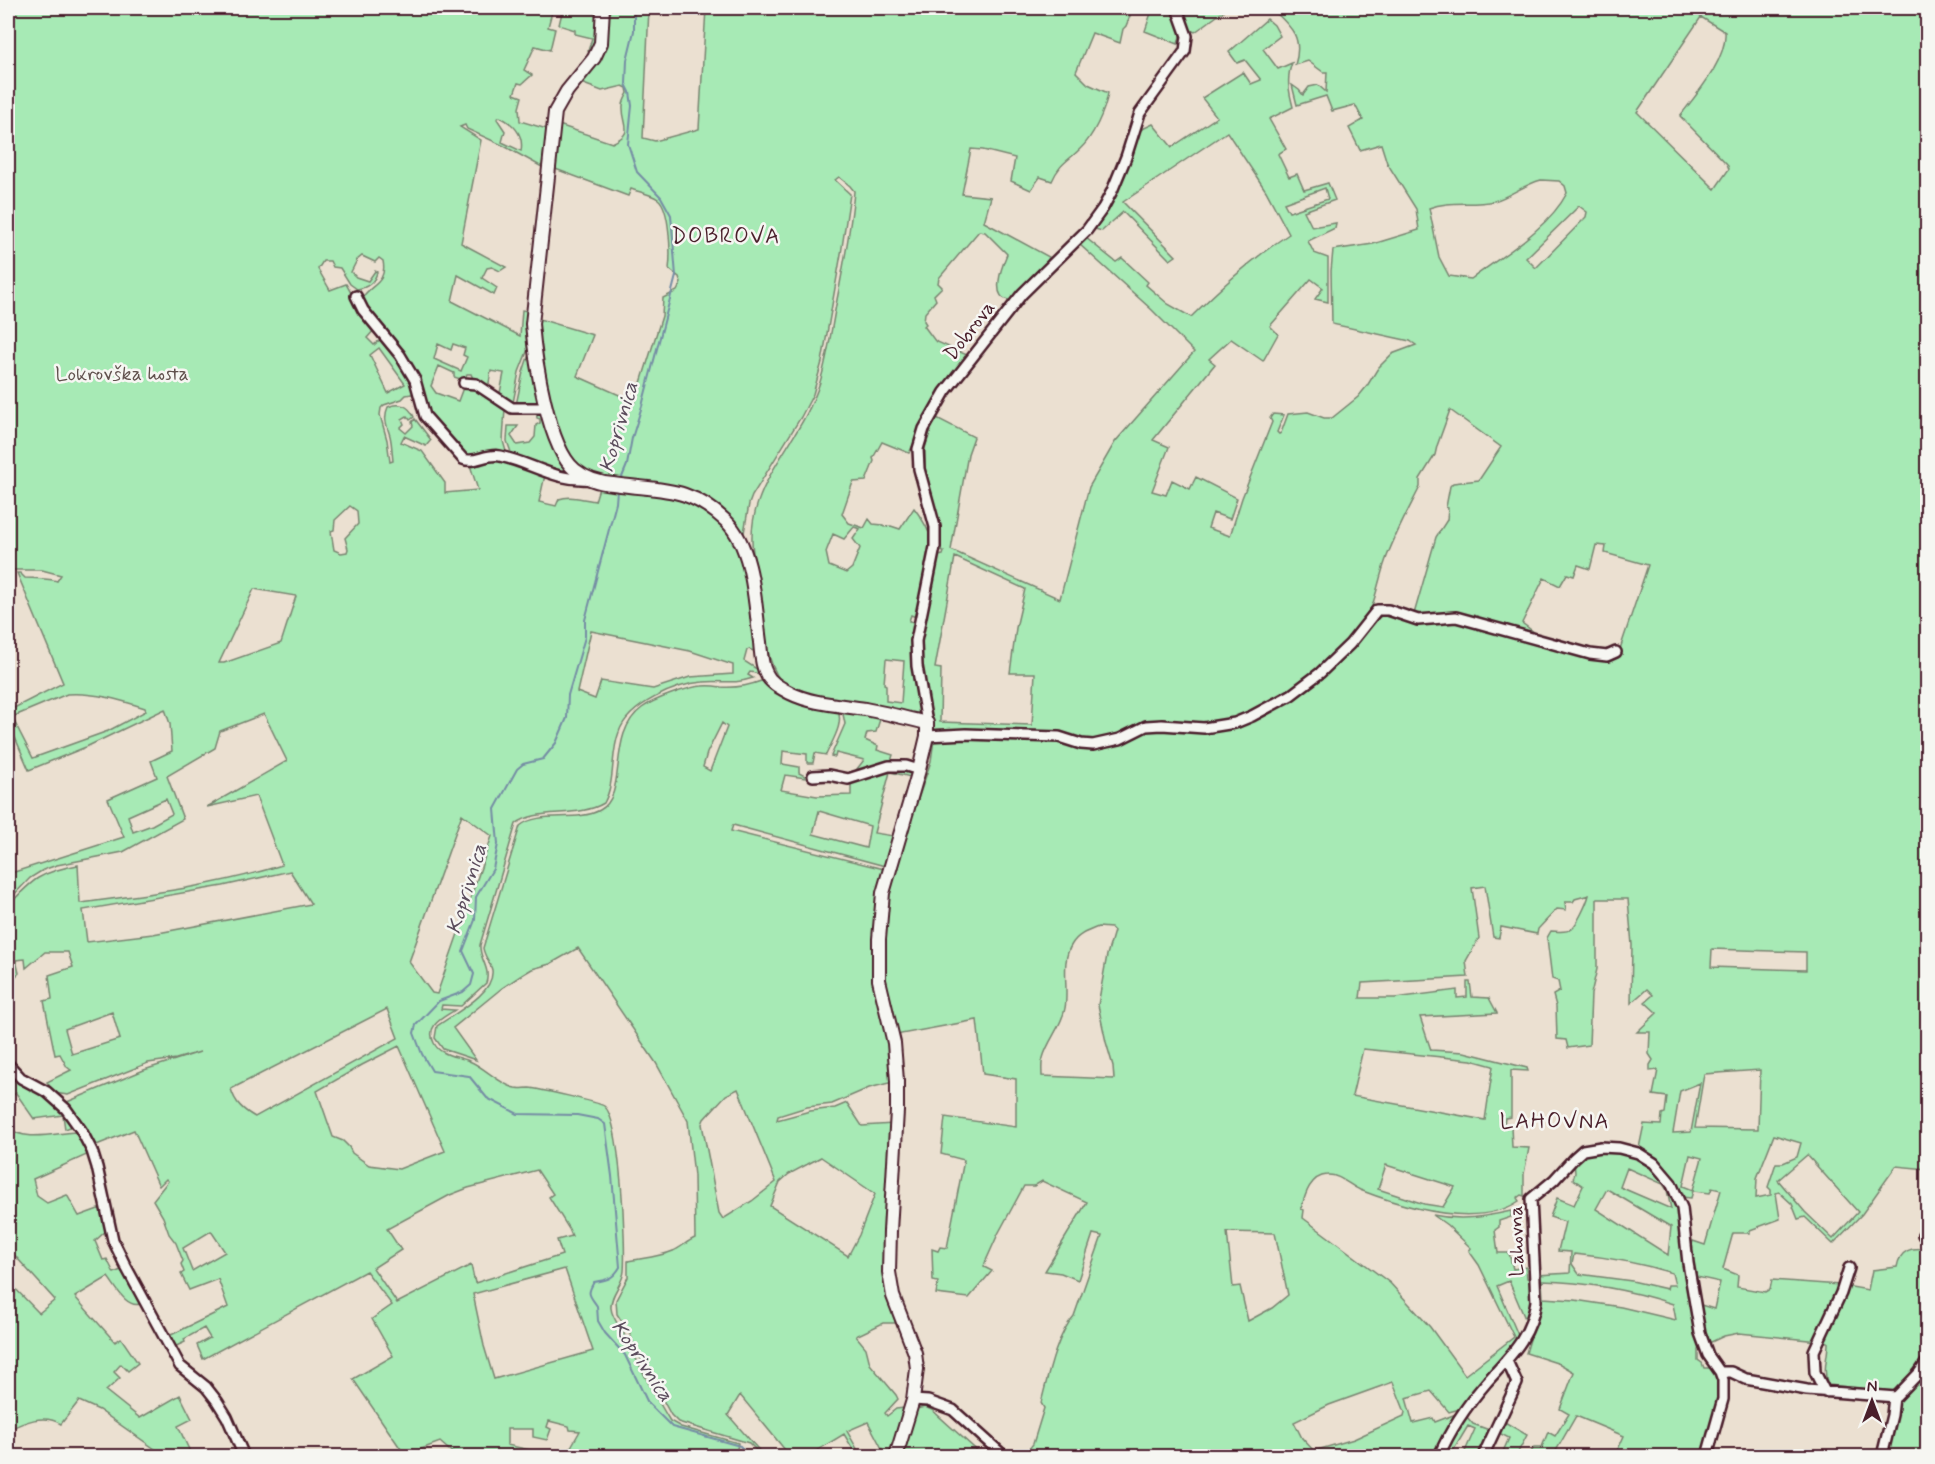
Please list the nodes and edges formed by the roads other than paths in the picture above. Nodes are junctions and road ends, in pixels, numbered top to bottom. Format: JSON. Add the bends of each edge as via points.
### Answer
{"nodes":[{"id":1,"x":603,"y":8,"type":"edge"},
{"id":2,"x":1177,"y":8,"type":"edge"},
{"id":3,"x":356,"y":296,"type":"dead end"},
{"id":4,"x":464,"y":383,"type":"dead end"},
{"id":5,"x":546,"y":408,"type":"junction"},
{"id":6,"x":591,"y":480,"type":"junction"},
{"id":7,"x":1616,"y":652,"type":"dead end"},
{"id":8,"x":927,"y":723,"type":"junction"},
{"id":9,"x":927,"y":736,"type":"junction"},
{"id":10,"x":919,"y":770,"type":"junction"},
{"id":11,"x":813,"y":776,"type":"dead end"},
{"id":12,"x":8,"y":1064,"type":"edge"},
{"id":13,"x":1849,"y":1268,"type":"dead end"},
{"id":14,"x":1928,"y":1360,"type":"edge"},
{"id":15,"x":1507,"y":1361,"type":"junction"},
{"id":16,"x":1720,"y":1372,"type":"junction"},
{"id":17,"x":1825,"y":1392,"type":"junction"},
{"id":18,"x":1893,"y":1396,"type":"junction"},
{"id":19,"x":913,"y":1400,"type":"junction"},
{"id":20,"x":244,"y":1456,"type":"edge"},
{"id":21,"x":896,"y":1456,"type":"edge"},
{"id":22,"x":1004,"y":1456,"type":"edge"},
{"id":23,"x":1438,"y":1456,"type":"edge"},
{"id":24,"x":1483,"y":1456,"type":"edge"},
{"id":25,"x":1707,"y":1456,"type":"edge"},
{"id":26,"x":1882,"y":1456,"type":"edge"}],
"edges":[{"from":1,"to":5,"type":"street","via":[[601,43],[555,112],[532,324]]},
{"from":2,"to":8,"type":"street","name":"Dobrova","via":[[1187,36],[1185,51],[1140,113],[1103,208],[1087,230],[1022,294],[945,392],[924,429],[918,449],[919,469],[935,527],[935,548],[916,641]]},
{"from":3,"to":6,"type":"street","via":[[415,380],[425,416],[463,459],[470,462],[494,455],[574,480]]},
{"from":4,"to":5,"type":"street","via":[[476,384],[512,408]]},
{"from":5,"to":6,"type":"street","via":[[560,450],[574,469]]},
{"from":6,"to":8,"type":"street","via":[[683,493],[701,501],[729,523],[745,554],[762,658],[773,683],[806,699]]},
{"from":7,"to":9,"type":"street","via":[[1607,656],[1590,654],[1456,617],[1418,620],[1377,610],[1320,673],[1291,695],[1235,723],[1203,728],[1146,726],[1120,739],[1093,745],[1059,737]]},
{"from":8,"to":9,"type":"street"},
{"from":9,"to":10,"type":"street"},
{"from":10,"to":11,"type":"street","via":[[906,765],[889,766],[848,779]]},
{"from":10,"to":19,"type":"street","via":[[883,893],[879,939],[879,980],[894,1043],[897,1081],[889,1272],[893,1296],[915,1353]]},
{"from":12,"to":20,"type":"street","via":[[21,1078],[47,1092],[66,1109],[81,1130],[92,1151],[113,1240],[123,1263],[180,1366],[218,1401]]},
{"from":13,"to":17,"type":"street","via":[[1814,1352],[1815,1372]]},
{"from":14,"to":18,"type":"street","via":[[1899,1396]]},
{"from":15,"to":16,"type":"street","name":"Lahovna","via":[[1525,1336],[1535,1311],[1532,1198],[1583,1150],[1608,1147],[1638,1153],[1654,1163],[1671,1183],[1682,1208],[1700,1333]]},
{"from":15,"to":23,"type":"street","name":"Lahovna","via":[[1459,1420]]},
{"from":15,"to":24,"type":"street","via":[[1517,1383]]},
{"from":16,"to":17,"type":"street","via":[[1731,1371],[1746,1378]]},
{"from":16,"to":25,"type":"street","name":"Lahovna","via":[[1723,1399]]},
{"from":17,"to":18,"type":"street"},
{"from":18,"to":26,"type":"street"},
{"from":19,"to":21,"type":"street"},
{"from":19,"to":22,"type":"street","via":[[953,1410]]}]}
